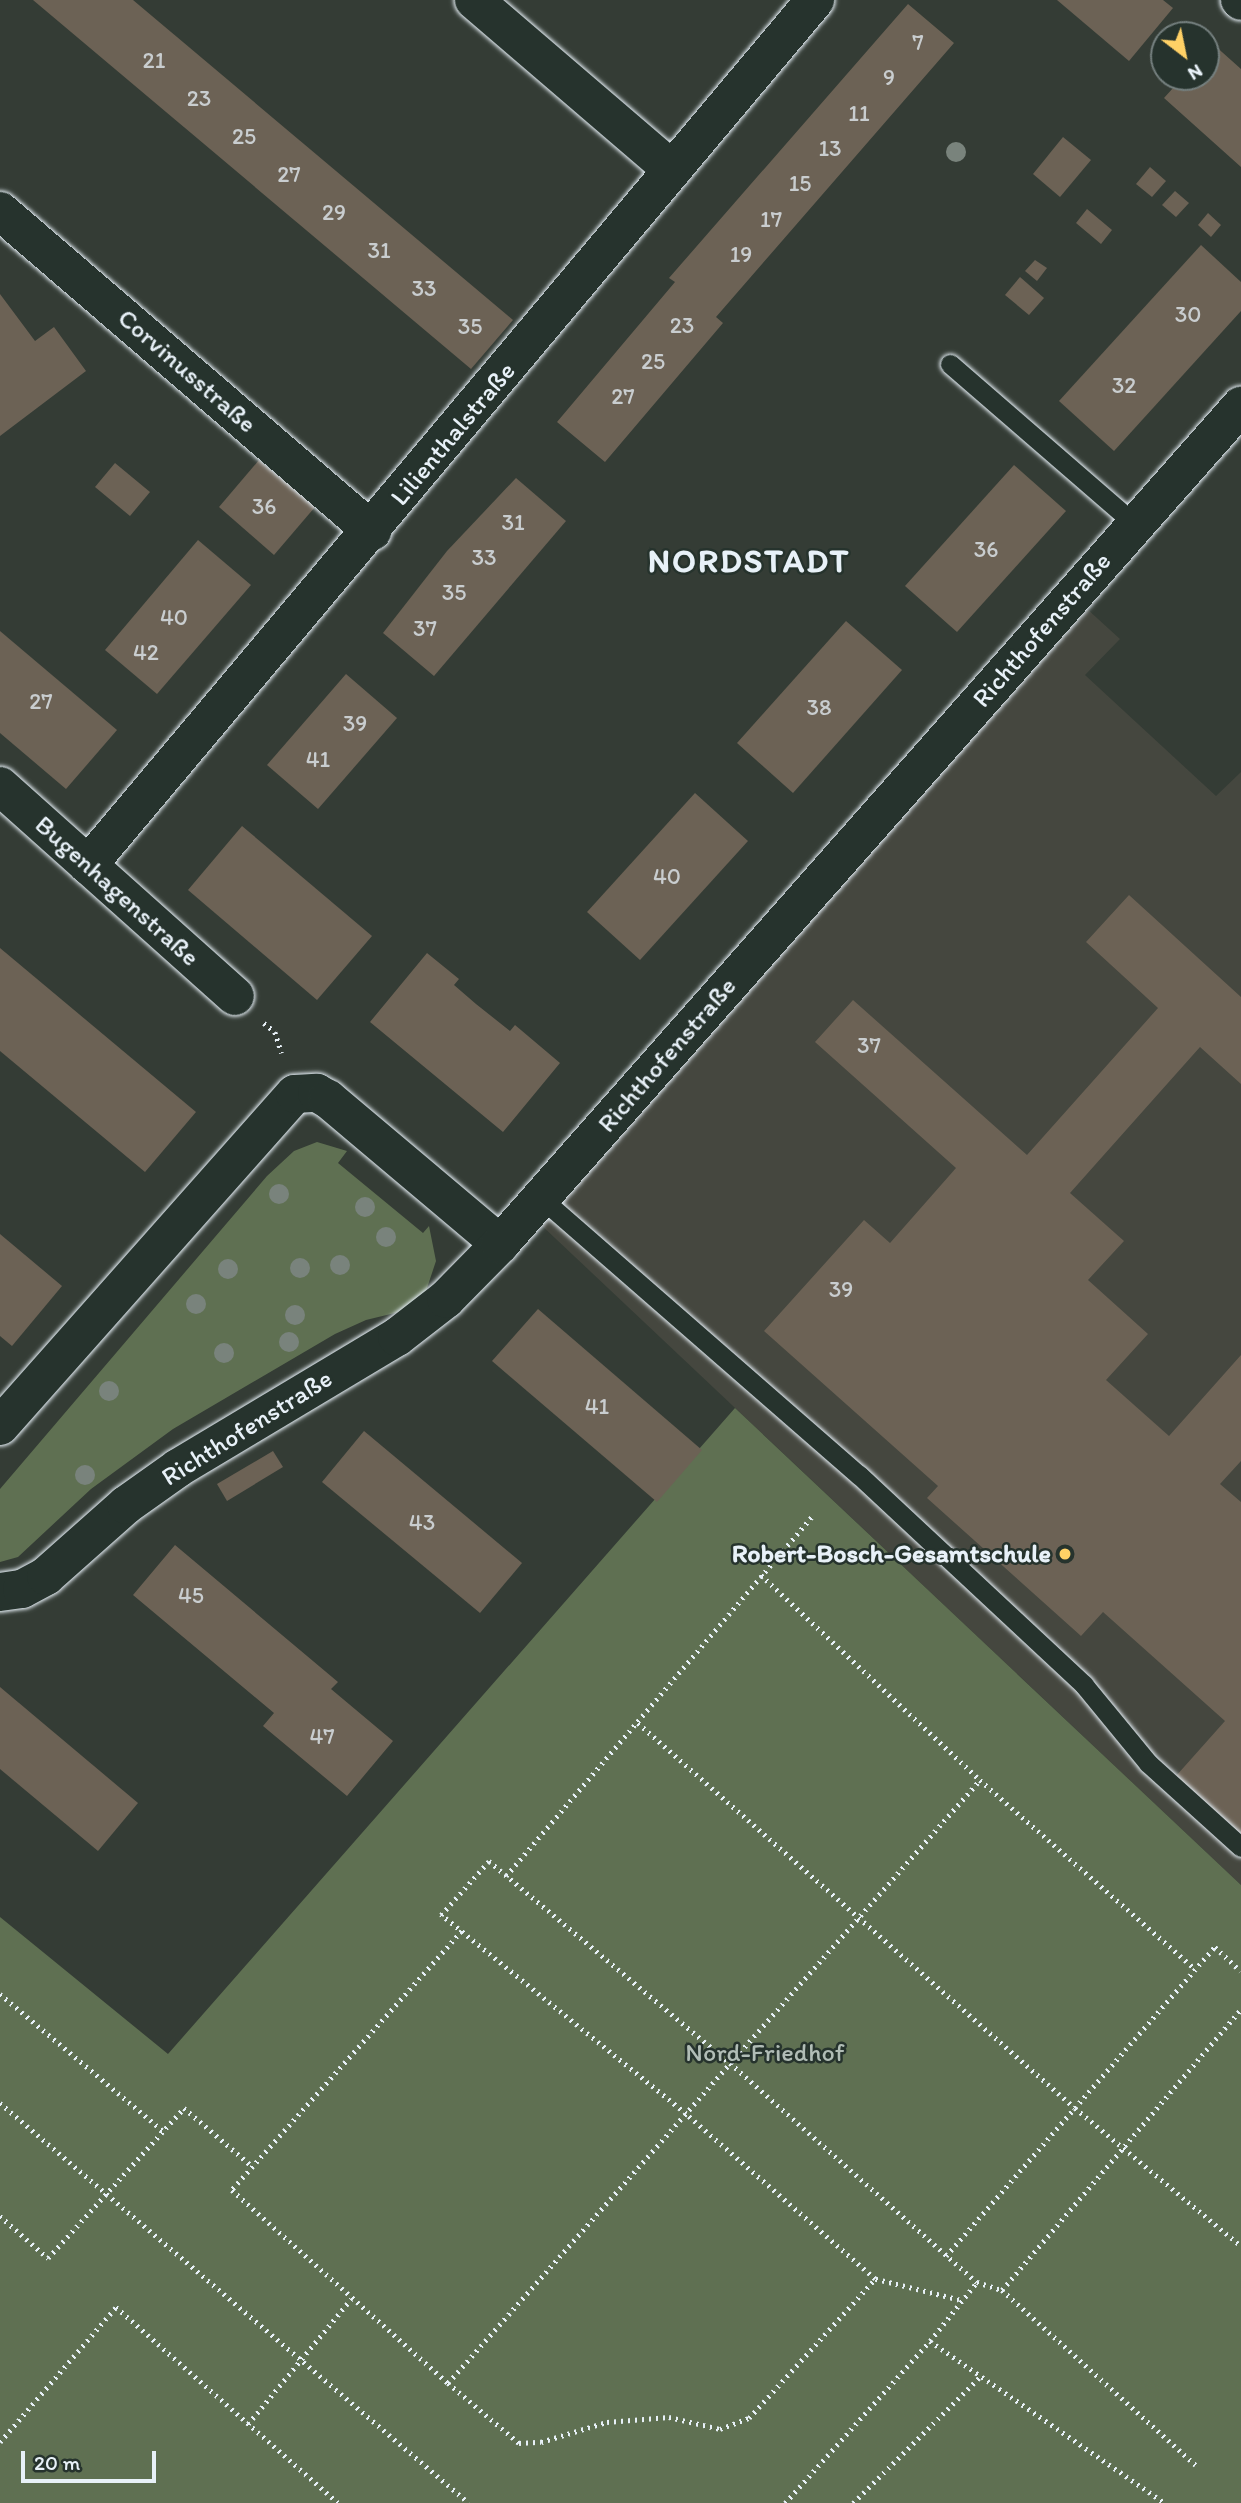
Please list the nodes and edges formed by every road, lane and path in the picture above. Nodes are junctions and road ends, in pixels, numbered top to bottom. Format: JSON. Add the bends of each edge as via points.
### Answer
{"nodes":[{"id":1,"x":474,"y":0,"type":"edge"},
{"id":2,"x":815,"y":0,"type":"edge"},
{"id":3,"x":672,"y":170,"type":"junction"},
{"id":4,"x":0,"y":211,"type":"edge"},
{"id":5,"x":950,"y":364,"type":"dead end"},
{"id":6,"x":1241,"y":406,"type":"edge"},
{"id":7,"x":1135,"y":524,"type":"junction"},
{"id":8,"x":373,"y":531,"type":"junction"},
{"id":9,"x":0,"y":786,"type":"edge"},
{"id":10,"x":88,"y":865,"type":"junction"},
{"id":11,"x":234,"y":996,"type":"joint"},
{"id":12,"x":295,"y":1094,"type":"junction"},
{"id":13,"x":541,"y":1198,"type":"junction"},
{"id":14,"x":500,"y":1244,"type":"junction"},
{"id":15,"x":0,"y":1426,"type":"edge"},
{"id":16,"x":813,"y":1515,"type":"dead end"},
{"id":17,"x":761,"y":1575,"type":"junction"},
{"id":18,"x":0,"y":1592,"type":"edge"},
{"id":19,"x":638,"y":1723,"type":"junction"},
{"id":20,"x":980,"y":1780,"type":"junction"},
{"id":21,"x":1241,"y":1847,"type":"edge"},
{"id":22,"x":506,"y":1876,"type":"junction"},
{"id":23,"x":859,"y":1917,"type":"junction"},
{"id":24,"x":462,"y":1931,"type":"junction"},
{"id":25,"x":1195,"y":1969,"type":"junction"},
{"id":26,"x":1241,"y":1971,"type":"edge"},
{"id":27,"x":0,"y":1994,"type":"edge"},
{"id":28,"x":1241,"y":2009,"type":"edge"},
{"id":29,"x":730,"y":2063,"type":"junction"},
{"id":30,"x":0,"y":2103,"type":"edge"},
{"id":31,"x":1075,"y":2108,"type":"junction"},
{"id":32,"x":686,"y":2114,"type":"junction"},
{"id":33,"x":163,"y":2132,"type":"junction"},
{"id":34,"x":1123,"y":2148,"type":"junction"},
{"id":35,"x":252,"y":2166,"type":"junction"},
{"id":36,"x":107,"y":2194,"type":"junction"},
{"id":37,"x":0,"y":2216,"type":"edge"},
{"id":38,"x":1241,"y":2246,"type":"edge"},
{"id":39,"x":946,"y":2256,"type":"junction"},
{"id":40,"x":875,"y":2279,"type":"junction"},
{"id":41,"x":977,"y":2282,"type":"junction"},
{"id":42,"x":1002,"y":2290,"type":"junction"},
{"id":43,"x":351,"y":2299,"type":"junction"},
{"id":44,"x":959,"y":2300,"type":"junction"},
{"id":45,"x":930,"y":2341,"type":"junction"},
{"id":46,"x":300,"y":2361,"type":"junction"},
{"id":47,"x":981,"y":2376,"type":"junction"},
{"id":48,"x":448,"y":2383,"type":"junction"},
{"id":49,"x":248,"y":2424,"type":"junction"},
{"id":50,"x":0,"y":2442,"type":"edge"},
{"id":51,"x":1196,"y":2465,"type":"dead end"},
{"id":52,"x":338,"y":2503,"type":"edge"},
{"id":53,"x":469,"y":2503,"type":"edge"},
{"id":54,"x":785,"y":2503,"type":"edge"},
{"id":55,"x":853,"y":2503,"type":"edge"},
{"id":56,"x":1165,"y":2503,"type":"edge"}],
"edges":[{"from":1,"to":3,"type":"street"},
{"from":2,"to":3,"type":"street","name":"Lilienthalstraße"},
{"from":3,"to":8,"type":"street","name":"Lilienthalstraße"},
{"from":4,"to":8,"type":"street","name":"Corvinusstraße"},
{"from":5,"to":7,"type":"lane"},
{"from":6,"to":7,"type":"street","name":"Richthofenstraße"},
{"from":7,"to":13,"type":"street","name":"Richthofenstraße"},
{"from":8,"to":10,"type":"street","name":"Lilienthalstraße"},
{"from":9,"to":10,"type":"street","name":"Bugenhagenstraße"},
{"from":10,"to":11,"type":"street","name":"Bugenhagenstraße"},
{"from":11,"to":12,"type":"path","via":[[275,1032]]},
{"from":12,"to":14,"type":"street","via":[[317,1093],[328,1099]]},
{"from":12,"to":15,"type":"street"},
{"from":13,"to":14,"type":"street","name":"Richthofenstraße"},
{"from":13,"to":21,"type":"lane","via":[[859,1475],[1084,1685],[1148,1763]]},
{"from":14,"to":18,"type":"street","name":"Richthofenstraße","via":[[446,1299],[397,1337],[178,1468],[40,1580]]},
{"from":16,"to":17,"type":"path"},
{"from":17,"to":19,"type":"path"},
{"from":17,"to":20,"type":"path"},
{"from":19,"to":22,"type":"path"},
{"from":19,"to":23,"type":"path"},
{"from":20,"to":23,"type":"path"},
{"from":20,"to":25,"type":"path"},
{"from":22,"to":24,"type":"path","via":[[489,1861],[441,1915]]},
{"from":22,"to":29,"type":"path"},
{"from":23,"to":29,"type":"path"},
{"from":23,"to":31,"type":"path"},
{"from":24,"to":32,"type":"path"},
{"from":24,"to":35,"type":"path"},
{"from":25,"to":26,"type":"path","via":[[1215,1947]]},
{"from":25,"to":31,"type":"path"},
{"from":27,"to":33,"type":"path"},
{"from":28,"to":34,"type":"path"},
{"from":29,"to":32,"type":"path"},
{"from":29,"to":39,"type":"path"},
{"from":30,"to":36,"type":"path"},
{"from":31,"to":34,"type":"path"},
{"from":31,"to":39,"type":"path"},
{"from":32,"to":40,"type":"path"},
{"from":32,"to":48,"type":"path"},
{"from":33,"to":35,"type":"path","via":[[184,2108]]},
{"from":33,"to":36,"type":"path"},
{"from":34,"to":38,"type":"path"},
{"from":34,"to":42,"type":"path"},
{"from":35,"to":43,"type":"path","via":[[232,2190]]},
{"from":36,"to":37,"type":"path","via":[[48,2258]]},
{"from":36,"to":46,"type":"path"},
{"from":39,"to":41,"type":"path"},
{"from":40,"to":44,"type":"path"},
{"from":40,"to":48,"type":"path","via":[[749,2418],[720,2429],[669,2417],[607,2422],[541,2442],[519,2443]]},
{"from":41,"to":42,"type":"path"},
{"from":41,"to":44,"type":"path"},
{"from":42,"to":51,"type":"path"},
{"from":43,"to":46,"type":"path"},
{"from":43,"to":48,"type":"path"},
{"from":44,"to":45,"type":"path"},
{"from":45,"to":47,"type":"path"},
{"from":45,"to":54,"type":"path"},
{"from":46,"to":49,"type":"path"},
{"from":46,"to":53,"type":"path"},
{"from":47,"to":55,"type":"path"},
{"from":47,"to":56,"type":"path"},
{"from":49,"to":50,"type":"path","via":[[116,2307]]},
{"from":49,"to":52,"type":"path"}]}
